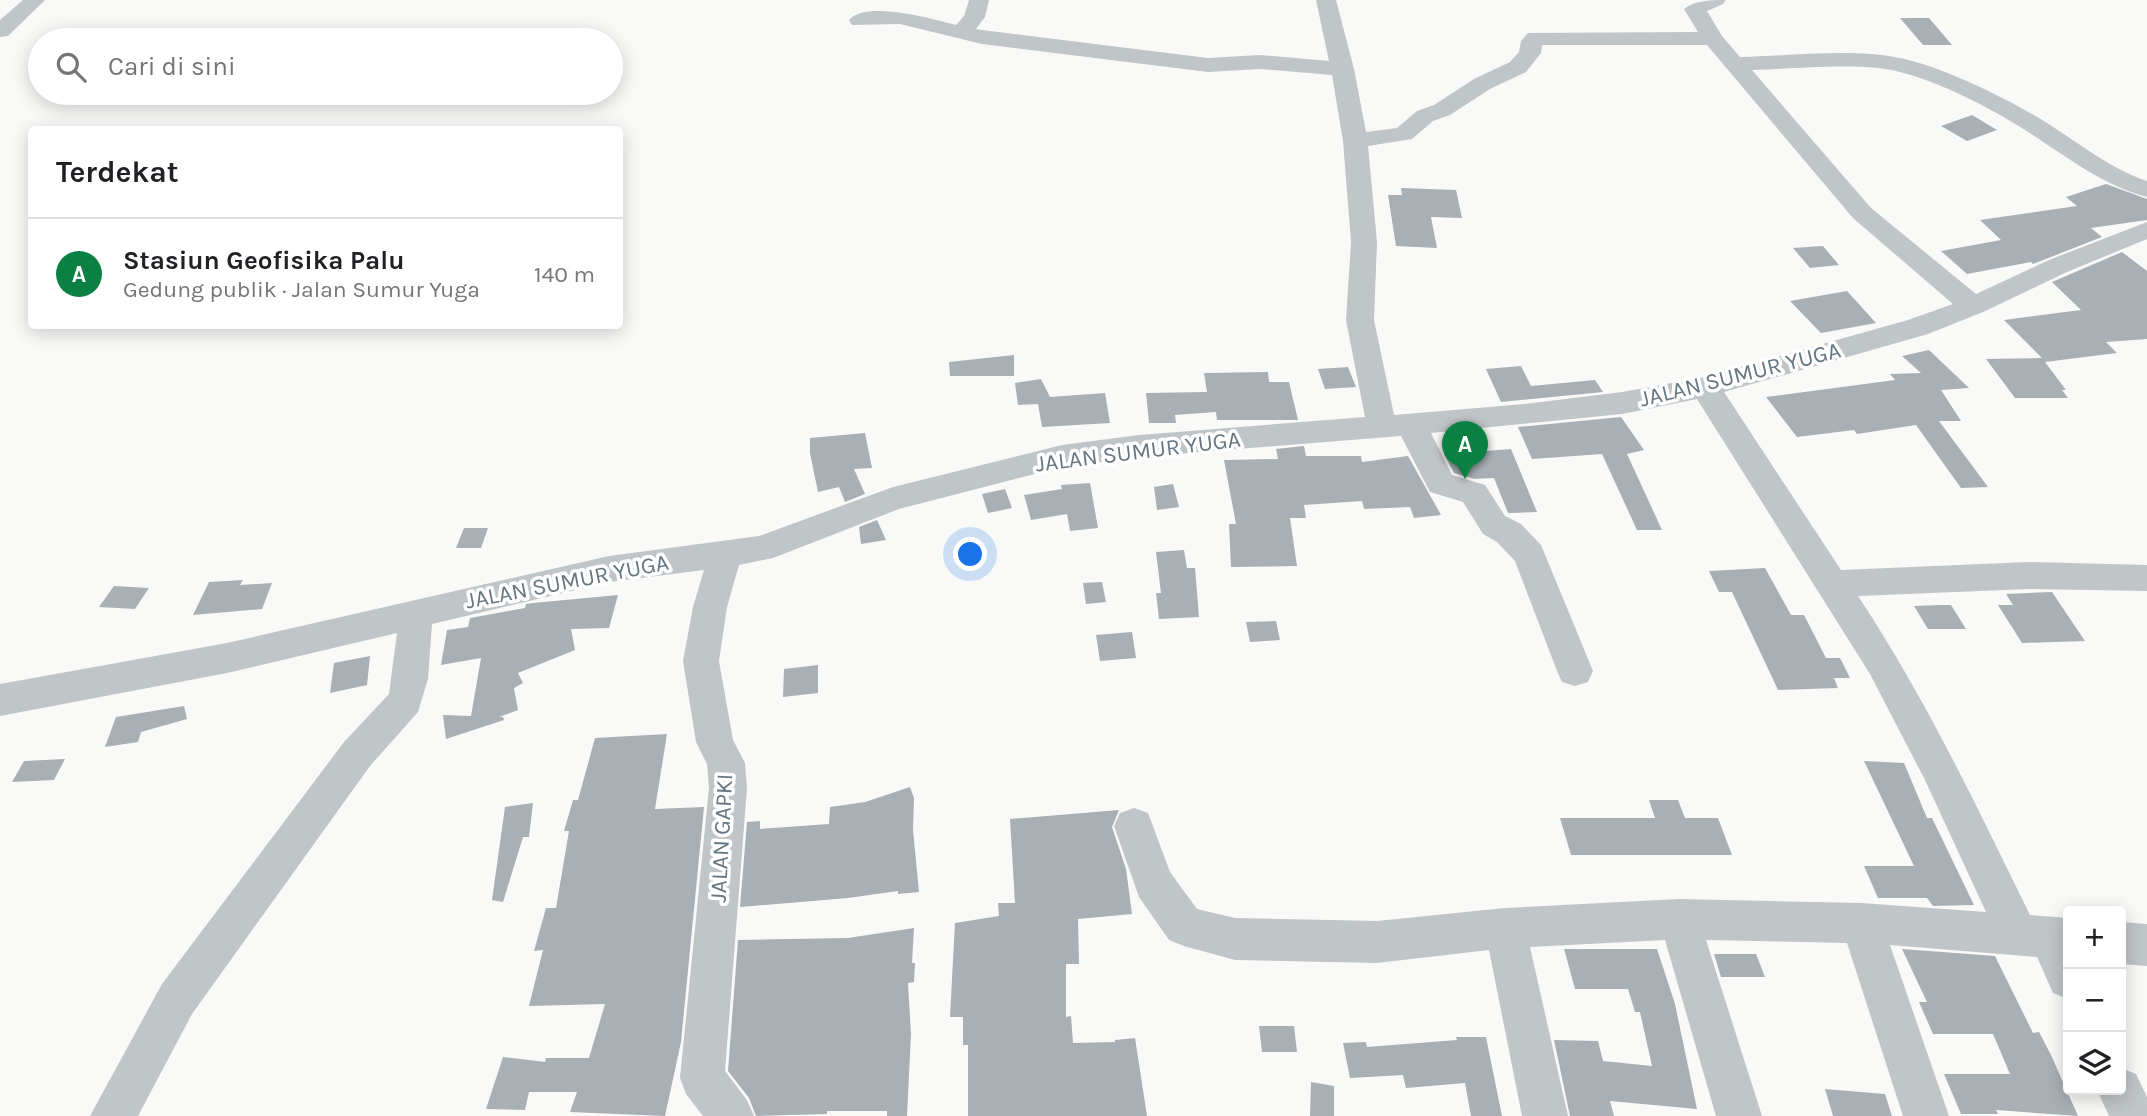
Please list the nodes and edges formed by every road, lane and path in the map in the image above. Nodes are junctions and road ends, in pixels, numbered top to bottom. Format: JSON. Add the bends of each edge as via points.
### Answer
{"nodes":[{"id":1,"x":35,"y":0,"type":"edge"},
{"id":2,"x":979,"y":0,"type":"edge"},
{"id":3,"x":1326,"y":0,"type":"edge"},
{"id":4,"x":1716,"y":0,"type":"edge"},
{"id":5,"x":860,"y":20,"type":"dead end"},
{"id":6,"x":0,"y":31,"type":"edge"},
{"id":7,"x":961,"y":33,"type":"junction"},
{"id":8,"x":1713,"y":39,"type":"junction"},
{"id":9,"x":1734,"y":64,"type":"junction"},
{"id":10,"x":1343,"y":69,"type":"junction"},
{"id":11,"x":1355,"y":141,"type":"junction"},
{"id":12,"x":2147,"y":189,"type":"edge"},
{"id":13,"x":2147,"y":230,"type":"edge"},
{"id":14,"x":1973,"y":306,"type":"junction"},
{"id":15,"x":1705,"y":387,"type":"junction"},
{"id":16,"x":1396,"y":426,"type":"junction"},
{"id":17,"x":725,"y":556,"type":"junction"},
{"id":18,"x":2147,"y":578,"type":"edge"},
{"id":19,"x":1833,"y":584,"type":"junction"},
{"id":20,"x":416,"y":612,"type":"junction"},
{"id":21,"x":1575,"y":671,"type":"dead end"},
{"id":22,"x":0,"y":700,"type":"edge"},
{"id":23,"x":1134,"y":826,"type":"dead end"},
{"id":24,"x":1679,"y":919,"type":"junction"},
{"id":25,"x":1861,"y":923,"type":"junction"},
{"id":26,"x":1505,"y":928,"type":"junction"},
{"id":27,"x":2045,"y":937,"type":"edge"},
{"id":28,"x":2126,"y":943,"type":"edge"},
{"id":29,"x":2147,"y":945,"type":"edge"},
{"id":30,"x":2063,"y":969,"type":"edge"},
{"id":31,"x":2122,"y":1095,"type":"edge"},
{"id":32,"x":113,"y":1116,"type":"edge"},
{"id":33,"x":731,"y":1116,"type":"edge"},
{"id":34,"x":1545,"y":1116,"type":"edge"},
{"id":35,"x":1740,"y":1116,"type":"edge"},
{"id":36,"x":1926,"y":1116,"type":"edge"},
{"id":37,"x":2132,"y":1116,"type":"edge"}],
"edges":[{"from":1,"to":6,"type":"street"},
{"from":2,"to":7,"type":"street","via":[[974,17]]},
{"from":3,"to":10,"type":"street"},
{"from":4,"to":8,"type":"street","via":[[1695,9]]},
{"from":5,"to":7,"type":"street","via":[[865,16],[900,19]]},
{"from":7,"to":10,"type":"street","via":[[1208,65],[1260,62]]},
{"from":8,"to":9,"type":"street"},
{"from":8,"to":11,"type":"street","via":[[1536,38],[1518,67],[1425,116],[1404,134]]},
{"from":9,"to":12,"type":"street","via":[[1898,64],[2024,119],[2117,179]]},
{"from":9,"to":14,"type":"street","via":[[1862,213]]},
{"from":10,"to":11,"type":"street"},
{"from":11,"to":16,"type":"street","via":[[1364,242],[1360,320]]},
{"from":13,"to":14,"type":"street","name":"JALAN SUMUR YUGA"},
{"from":14,"to":15,"type":"street","name":"JALAN SUMUR YUGA","via":[[1918,327]]},
{"from":15,"to":16,"type":"street","name":"JALAN SUMUR YUGA","via":[[1622,403]]},
{"from":15,"to":19,"type":"street"},
{"from":16,"to":17,"type":"street","name":"JALAN SUMUR YUGA","via":[[1062,456],[893,499],[801,536]]},
{"from":16,"to":21,"type":"street","via":[[1441,484],[1474,493],[1494,525],[1529,554]]},
{"from":17,"to":20,"type":"street","name":"JALAN SUMUR YUGA","via":[[609,569]]},
{"from":17,"to":33,"type":"street","name":"JALAN GAPKI","via":[[701,661],[715,742],[726,763],[729,788],[702,1077]]},
{"from":18,"to":19,"type":"street","via":[[2110,575]]},
{"from":19,"to":27,"type":"street"},
{"from":20,"to":22,"type":"street","name":"JALAN SUMUR YUGA","via":[[227,658]]},
{"from":20,"to":32,"type":"street","via":[[405,701],[357,754],[177,999]]},
{"from":23,"to":26,"type":"street","via":[[1153,883],[1184,926],[1235,939],[1377,942]]},
{"from":24,"to":25,"type":"street"},
{"from":24,"to":26,"type":"street"},
{"from":24,"to":35,"type":"street"},
{"from":25,"to":27,"type":"street"},
{"from":25,"to":36,"type":"street"},
{"from":26,"to":34,"type":"street"},
{"from":27,"to":30,"type":"street"},
{"from":28,"to":29,"type":"street"},
{"from":31,"to":37,"type":"street"}]}
